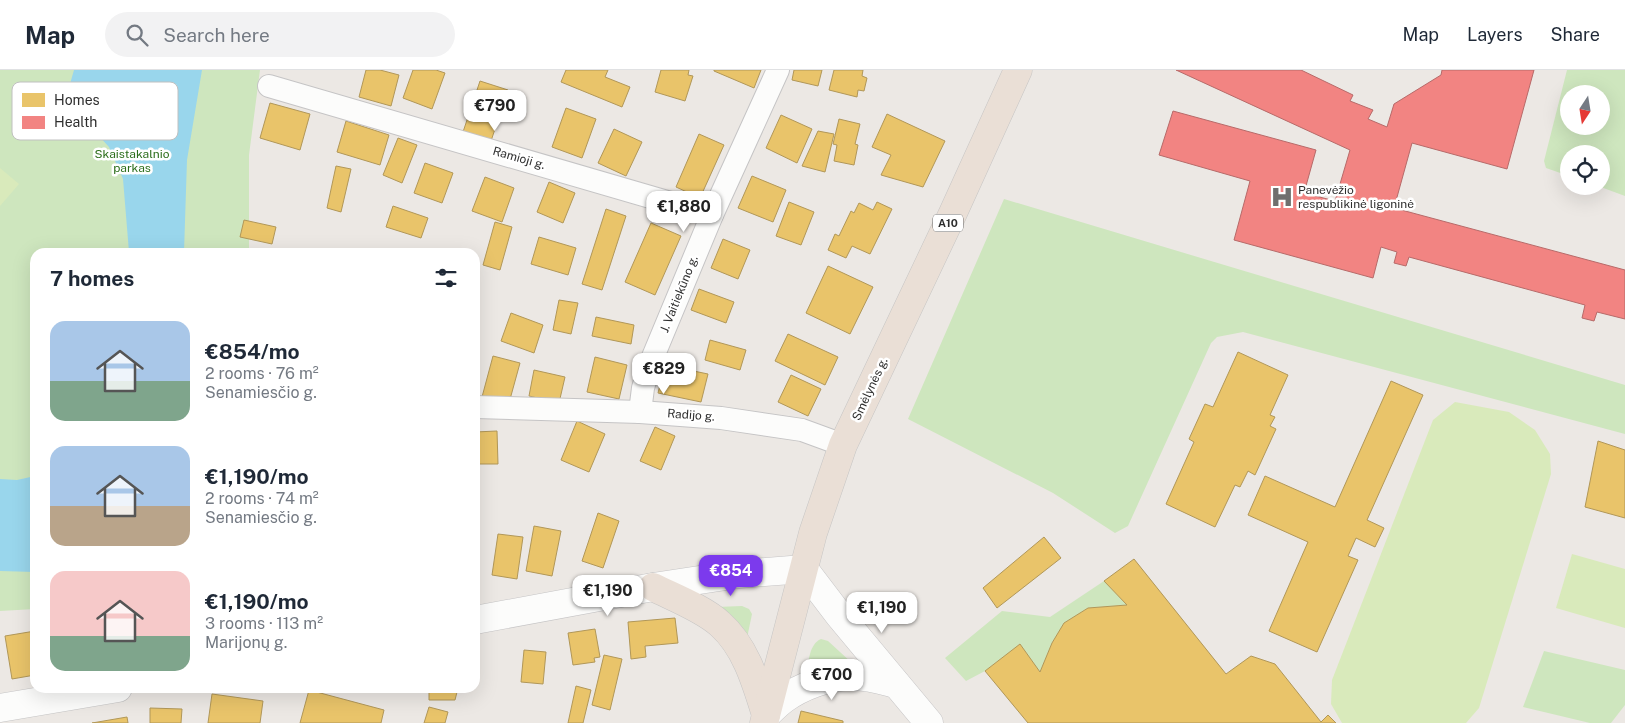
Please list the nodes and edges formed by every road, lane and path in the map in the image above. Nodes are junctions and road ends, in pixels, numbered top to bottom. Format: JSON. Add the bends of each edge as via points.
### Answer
{"nodes":[{"id":1,"x":778,"y":70,"type":"edge"},
{"id":2,"x":1018,"y":70,"type":"edge"},
{"id":3,"x":269,"y":86,"type":"dead end"},
{"id":4,"x":712,"y":214,"type":"junction"},
{"id":5,"x":480,"y":406,"type":"edge"},
{"id":6,"x":640,"y":412,"type":"junction"},
{"id":7,"x":843,"y":445,"type":"junction"},
{"id":8,"x":804,"y":568,"type":"junction"},
{"id":9,"x":653,"y":587,"type":"junction"},
{"id":10,"x":480,"y":619,"type":"edge"},
{"id":11,"x":896,"y":684,"type":"junction"},
{"id":12,"x":88,"y":693,"type":"edge"},
{"id":13,"x":0,"y":708,"type":"edge"},
{"id":14,"x":765,"y":719,"type":"edge"},
{"id":15,"x":929,"y":723,"type":"edge"}],
"edges":[{"from":1,"to":4,"type":"street","name":"J. Vaitiekūno g."},
{"from":2,"to":7,"type":"highway","name":"Smėlynės g.","number":"A10"},
{"from":3,"to":4,"type":"street","name":"Ramioji g."},
{"from":4,"to":6,"type":"street","name":"J. Vaitiekūno g.","via":[[650,364]]},
{"from":5,"to":6,"type":"street","name":"Radijo g."},
{"from":6,"to":7,"type":"street","name":"Radijo g.","via":[[722,418],[802,430]]},
{"from":7,"to":8,"type":"highway","name":"Smėlynės g.","number":"A10"},
{"from":8,"to":9,"type":"main road"},
{"from":8,"to":11,"type":"main road"},
{"from":8,"to":14,"type":"highway","name":"Smėlynės g.","number":"A10"},
{"from":9,"to":10,"type":"main road"},
{"from":9,"to":14,"type":"highway","via":[[691,605],[720,624],[742,650],[757,685]]},
{"from":11,"to":14,"type":"main road","via":[[858,677],[832,678],[807,686],[783,700]]},
{"from":11,"to":15,"type":"main road"},
{"from":12,"to":13,"type":"main road"}]}
